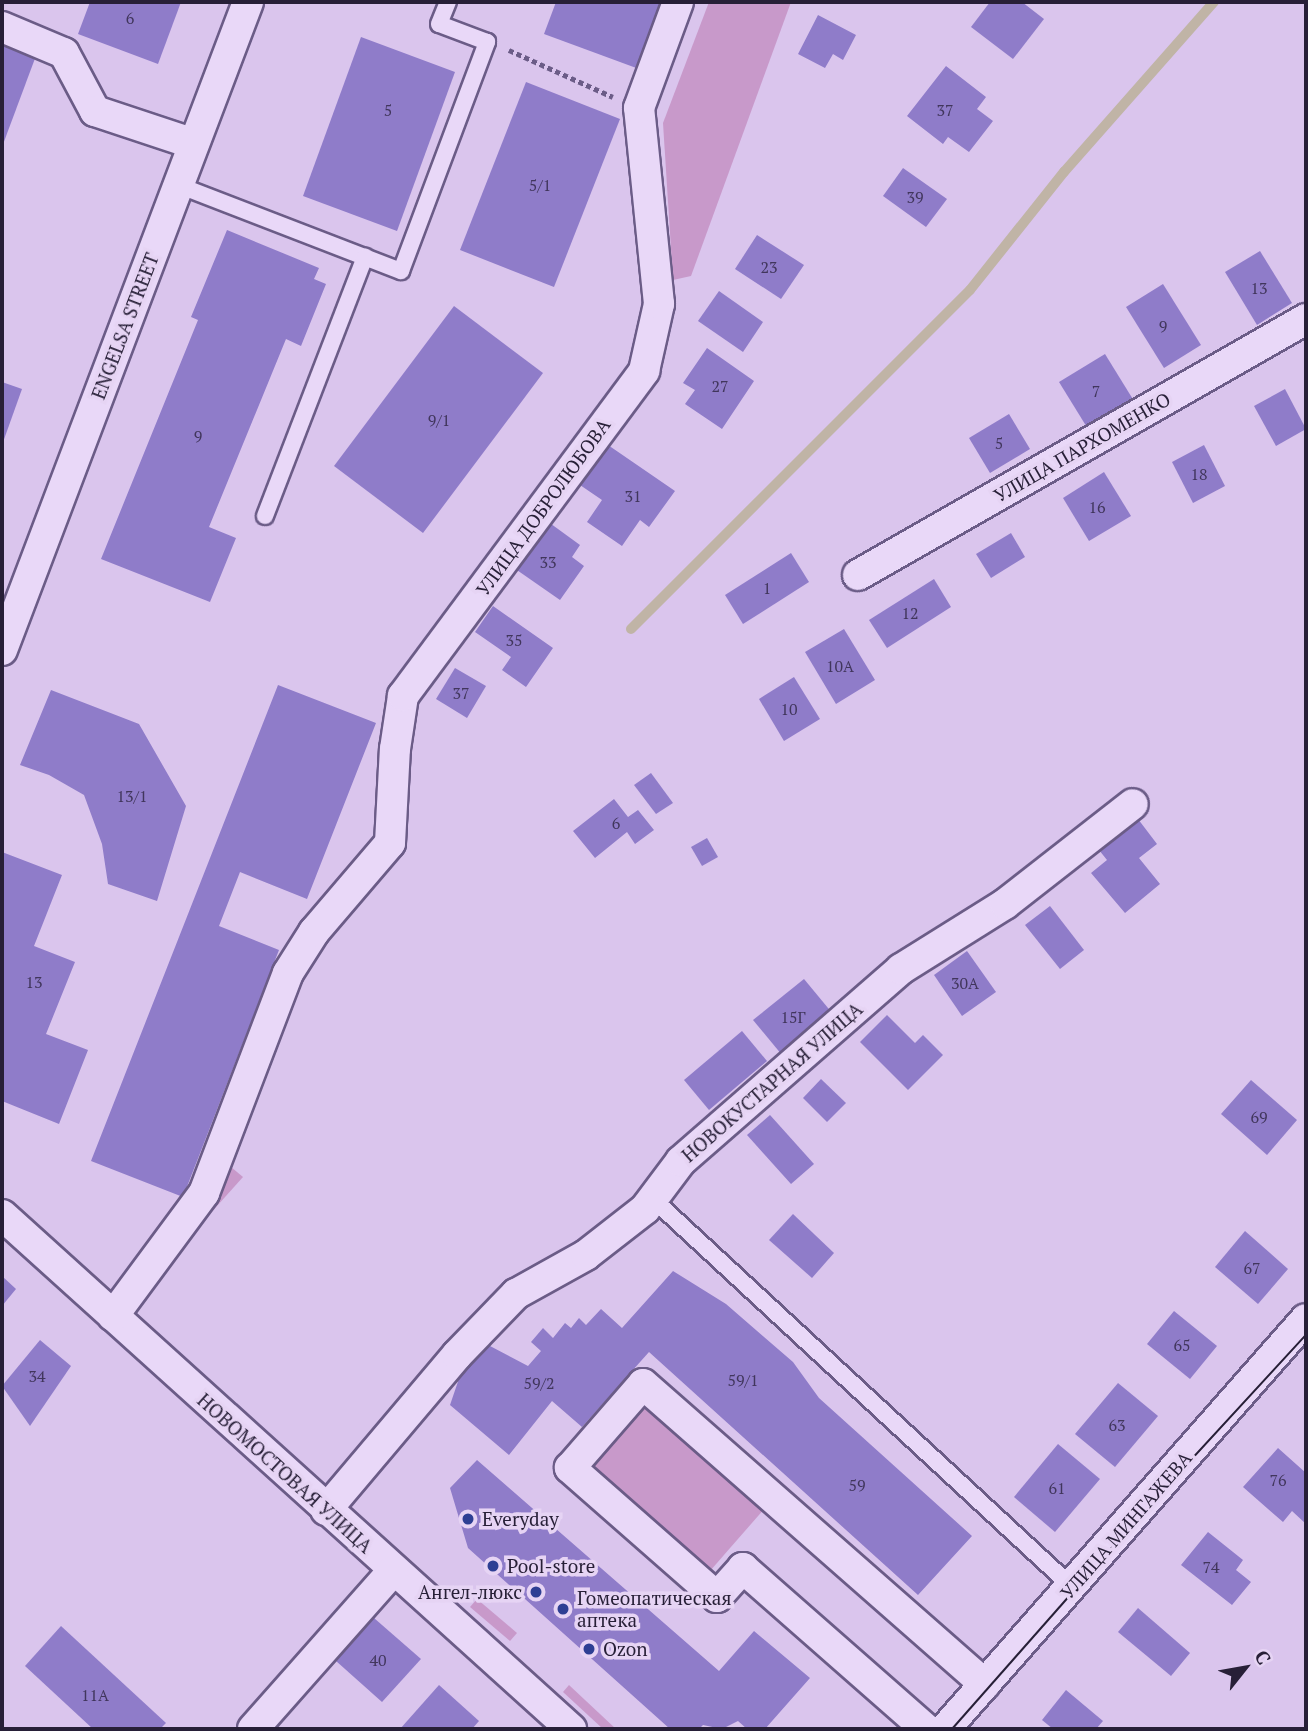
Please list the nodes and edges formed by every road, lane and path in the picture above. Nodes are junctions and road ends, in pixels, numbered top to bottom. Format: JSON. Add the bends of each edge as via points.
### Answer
{"nodes":[{"id":1,"x":248,"y":2,"type":"edge"},
{"id":2,"x":447,"y":2,"type":"edge"},
{"id":3,"x":678,"y":2,"type":"edge"},
{"id":4,"x":2,"y":27,"type":"edge"},
{"id":5,"x":521,"y":55,"type":"dead end"},
{"id":6,"x":639,"y":108,"type":"junction"},
{"id":7,"x":194,"y":144,"type":"junction"},
{"id":8,"x":178,"y":185,"type":"junction"},
{"id":9,"x":365,"y":257,"type":"junction"},
{"id":10,"x":1306,"y":319,"type":"edge"},
{"id":11,"x":265,"y":516,"type":"dead end"},
{"id":12,"x":858,"y":575,"type":"dead end"},
{"id":13,"x":2,"y":650,"type":"edge"},
{"id":14,"x":1133,"y":804,"type":"dead end"},
{"id":15,"x":654,"y":1200,"type":"junction"},
{"id":16,"x":2,"y":1215,"type":"edge"},
{"id":17,"x":113,"y":1316,"type":"junction"},
{"id":18,"x":1306,"y":1319,"type":"edge"},
{"id":19,"x":326,"y":1510,"type":"junction"},
{"id":20,"x":393,"y":1571,"type":"junction"},
{"id":21,"x":1072,"y":1587,"type":"junction"},
{"id":22,"x":985,"y":1684,"type":"junction"},
{"id":23,"x":253,"y":1729,"type":"edge"},
{"id":24,"x":571,"y":1729,"type":"edge"},
{"id":25,"x":926,"y":1729,"type":"edge"},
{"id":26,"x":946,"y":1729,"type":"edge"}],
"edges":[{"from":1,"to":7,"type":"street","name":"ENGELSA STREET"},
{"from":2,"to":9,"type":"lane","via":[[439,24],[487,42],[401,271]]},
{"from":3,"to":6,"type":"street","name":"УЛИЦА ДОБРОЛЮБОВА"},
{"from":4,"to":7,"type":"street","via":[[64,53],[95,111]]},
{"from":5,"to":6,"type":"path"},
{"from":6,"to":17,"type":"street","name":"УЛИЦА ДОБРОЛЮБОВА","via":[[659,304],[644,370],[403,696],[390,843],[314,933],[288,973],[204,1193]]},
{"from":7,"to":8,"type":"street","name":"ENGELSA STREET"},
{"from":8,"to":9,"type":"lane"},
{"from":8,"to":13,"type":"street","name":"ENGELSA STREET"},
{"from":9,"to":11,"type":"lane"},
{"from":10,"to":12,"type":"street","name":"УЛИЦА ПАРХОМЕНКО"},
{"from":14,"to":15,"type":"street","name":"НОВОКУСТАРНАЯ УЛИЦА","via":[[1004,904],[901,969],[681,1161]]},
{"from":15,"to":19,"type":"street","name":"НОВОКУСТАРНАЯ УЛИЦА","via":[[586,1255],[516,1294],[457,1355]]},
{"from":15,"to":21,"type":"lane"},
{"from":16,"to":17,"type":"street","name":"НОВОМОСТОВАЯ УЛИЦА"},
{"from":17,"to":19,"type":"street","name":"НОВОМОСТОВАЯ УЛИЦА"},
{"from":18,"to":21,"type":"street","name":"УЛИЦА МИНГАЖЕВА"},
{"from":19,"to":20,"type":"street","name":"НОВОМОСТОВАЯ УЛИЦА"},
{"from":20,"to":23,"type":"street"},
{"from":20,"to":24,"type":"street","name":"НОВОМОСТОВАЯ УЛИЦА"},
{"from":21,"to":22,"type":"street","name":"УЛИЦА МИНГАЖЕВА"},
{"from":22,"to":25,"type":"street","via":[[643,1384],[570,1468],[717,1597],[743,1568]]},
{"from":22,"to":26,"type":"street","name":"УЛИЦА МИНГАЖЕВА"}]}
